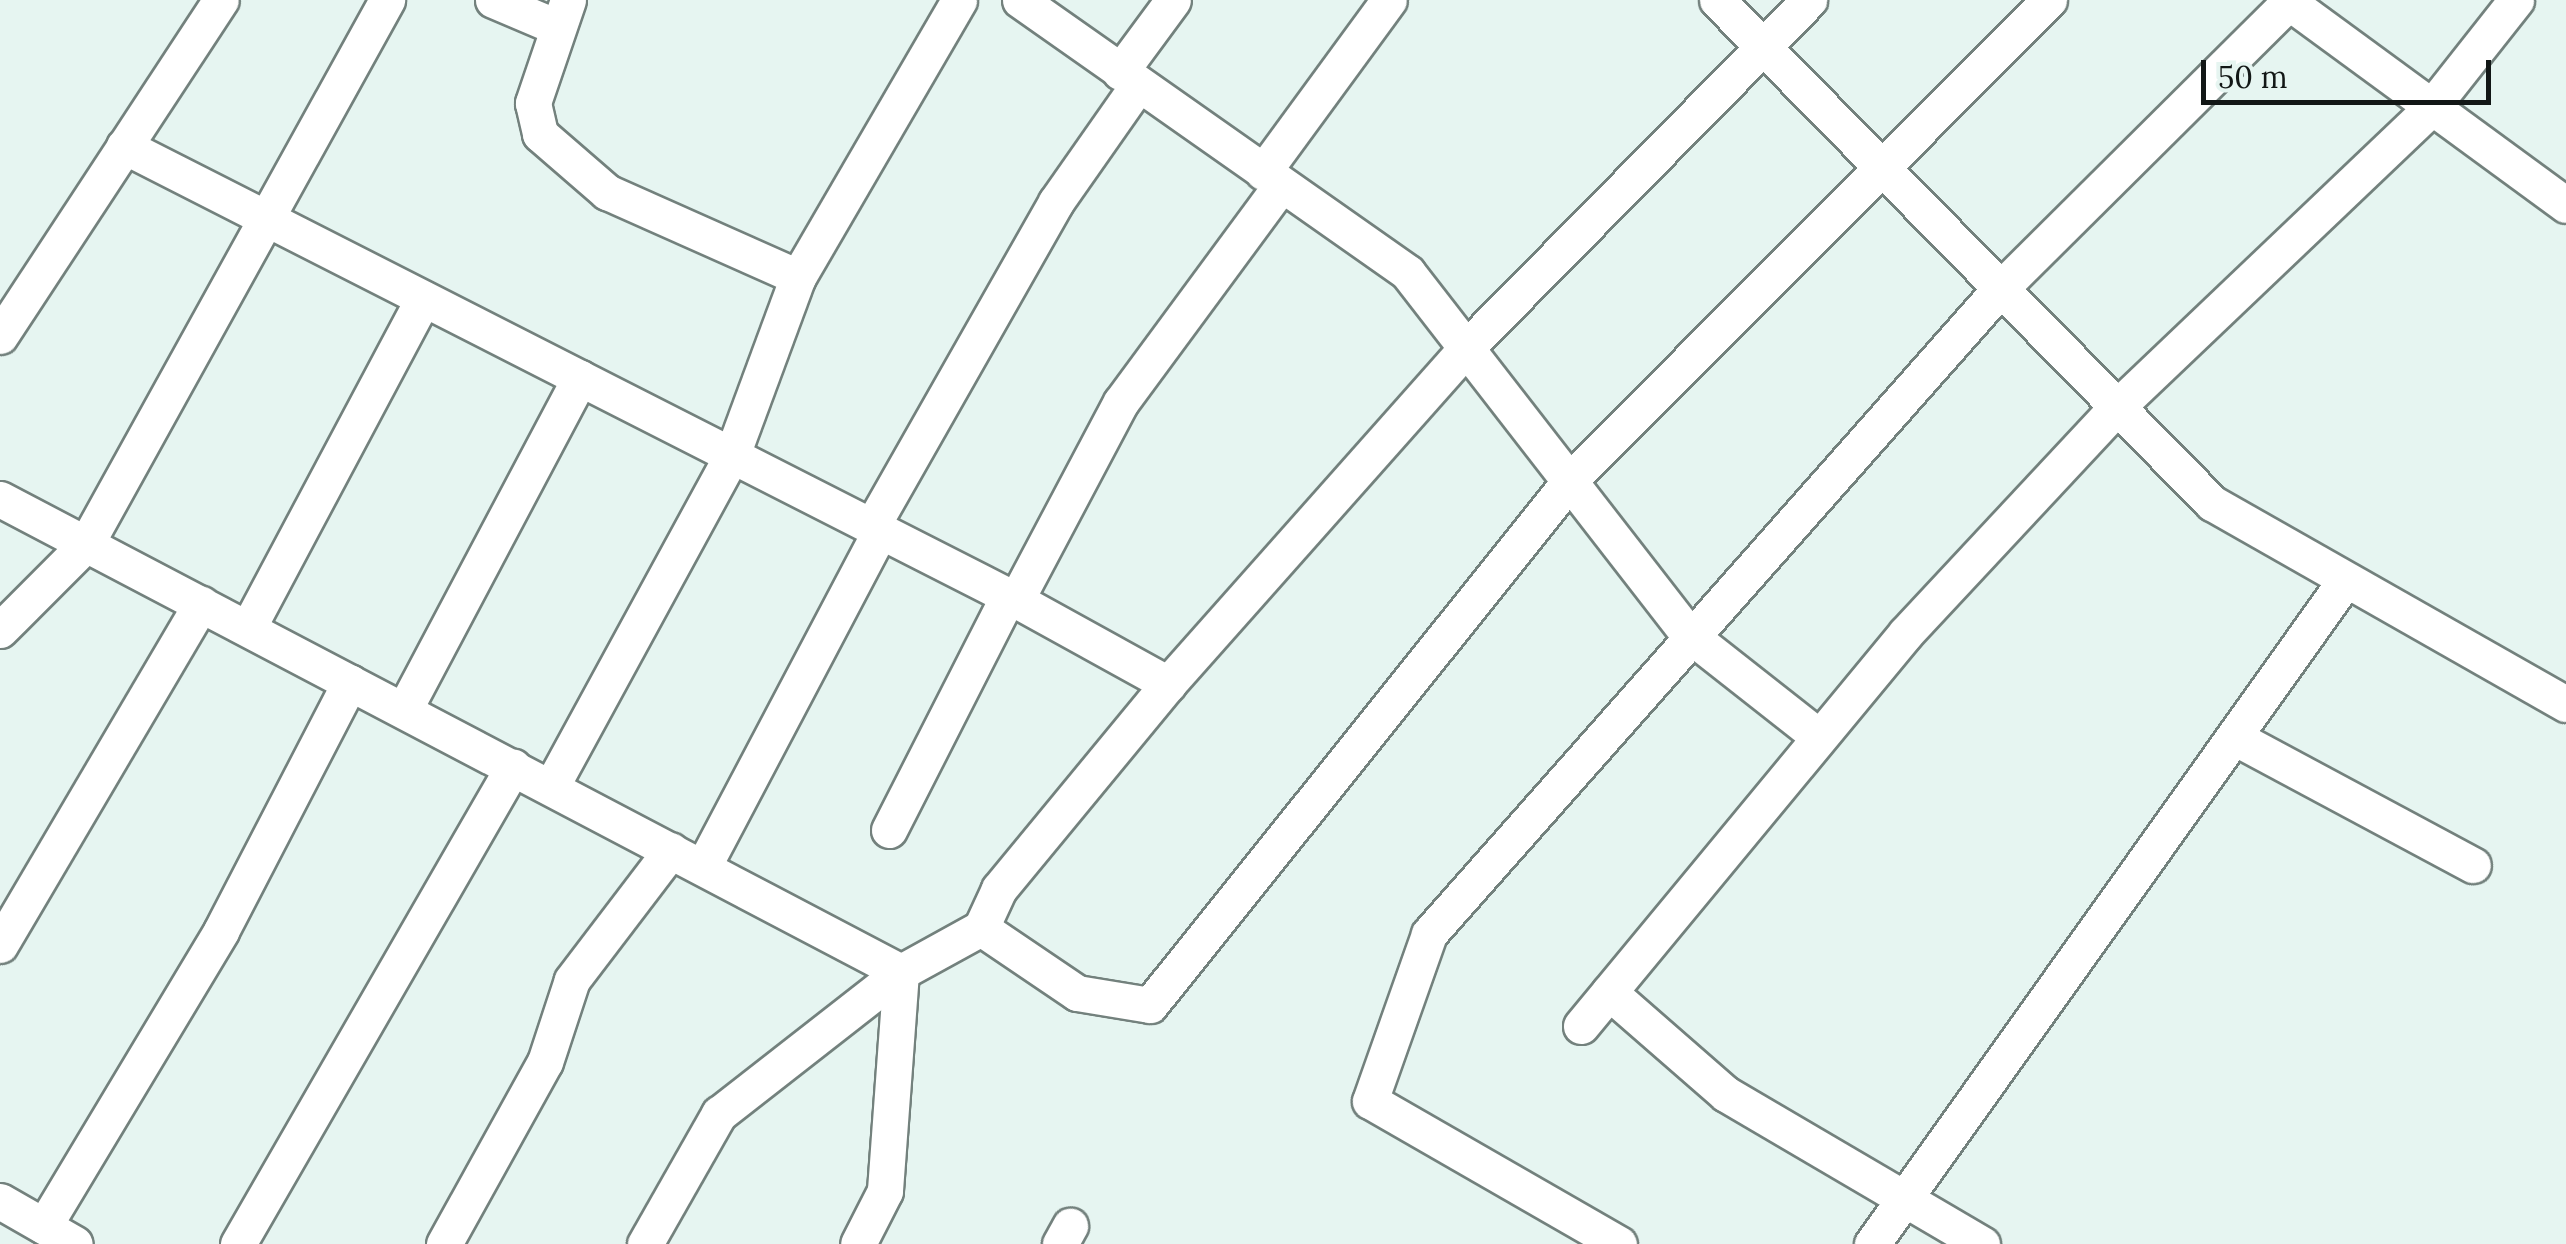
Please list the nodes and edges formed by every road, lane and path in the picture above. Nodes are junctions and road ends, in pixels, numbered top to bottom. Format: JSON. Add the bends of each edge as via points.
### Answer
{"nodes":[{"id":1,"x":221,"y":0,"type":"edge"},
{"id":2,"x":387,"y":0,"type":"edge"},
{"id":3,"x":493,"y":0,"type":"edge"},
{"id":4,"x":959,"y":0,"type":"edge"},
{"id":5,"x":1020,"y":0,"type":"edge"},
{"id":6,"x":1173,"y":0,"type":"edge"},
{"id":7,"x":1390,"y":0,"type":"edge"},
{"id":8,"x":1717,"y":0,"type":"edge"},
{"id":9,"x":1809,"y":0,"type":"edge"},
{"id":10,"x":2049,"y":0,"type":"edge"},
{"id":11,"x":2516,"y":0,"type":"edge"},
{"id":12,"x":2288,"y":1,"type":"edge"},
{"id":13,"x":562,"y":14,"type":"edge"},
{"id":14,"x":1760,"y":50,"type":"junction"},
{"id":15,"x":1129,"y":79,"type":"junction"},
{"id":16,"x":2430,"y":109,"type":"junction"},
{"id":17,"x":124,"y":146,"type":"junction"},
{"id":18,"x":1880,"y":170,"type":"junction"},
{"id":19,"x":1272,"y":178,"type":"junction"},
{"id":20,"x":2566,"y":205,"type":"edge"},
{"id":21,"x":266,"y":219,"type":"junction"},
{"id":22,"x":798,"y":277,"type":"junction"},
{"id":23,"x":1999,"y":290,"type":"junction"},
{"id":24,"x":423,"y":298,"type":"junction"},
{"id":25,"x":2,"y":328,"type":"edge"},
{"id":26,"x":1468,"y":346,"type":"junction"},
{"id":27,"x":580,"y":378,"type":"junction"},
{"id":28,"x":2116,"y":408,"type":"junction"},
{"id":29,"x":732,"y":455,"type":"junction"},
{"id":30,"x":1572,"y":476,"type":"junction"},
{"id":31,"x":0,"y":499,"type":"edge"},
{"id":32,"x":876,"y":529,"type":"junction"},
{"id":33,"x":86,"y":544,"type":"junction"},
{"id":34,"x":2344,"y":582,"type":"junction"},
{"id":35,"x":1012,"y":598,"type":"junction"},
{"id":36,"x":201,"y":604,"type":"junction"},
{"id":37,"x":248,"y":628,"type":"junction"},
{"id":38,"x":0,"y":630,"type":"edge"},
{"id":39,"x":1687,"y":633,"type":"junction"},
{"id":40,"x":350,"y":682,"type":"junction"},
{"id":41,"x":1168,"y":684,"type":"junction"},
{"id":42,"x":2566,"y":704,"type":"edge"},
{"id":43,"x":404,"y":710,"type":"junction"},
{"id":44,"x":1819,"y":737,"type":"junction"},
{"id":45,"x":2234,"y":737,"type":"junction"},
{"id":46,"x":514,"y":767,"type":"junction"},
{"id":47,"x":551,"y":787,"type":"junction"},
{"id":48,"x":889,"y":830,"type":"dead end"},
{"id":49,"x":671,"y":850,"type":"junction"},
{"id":50,"x":2473,"y":865,"type":"dead end"},
{"id":51,"x":703,"y":866,"type":"junction"},
{"id":52,"x":981,"y":928,"type":"junction"},
{"id":53,"x":0,"y":945,"type":"edge"},
{"id":54,"x":901,"y":972,"type":"junction"},
{"id":55,"x":1609,"y":992,"type":"junction"},
{"id":56,"x":1581,"y":1026,"type":"dead end"},
{"id":57,"x":0,"y":1201,"type":"edge"},
{"id":58,"x":1903,"y":1201,"type":"junction"},
{"id":59,"x":44,"y":1226,"type":"junction"},
{"id":60,"x":75,"y":1244,"type":"edge"},
{"id":61,"x":238,"y":1244,"type":"edge"},
{"id":62,"x":444,"y":1244,"type":"edge"},
{"id":63,"x":645,"y":1244,"type":"edge"},
{"id":64,"x":858,"y":1244,"type":"edge"},
{"id":65,"x":1619,"y":1244,"type":"edge"},
{"id":66,"x":1872,"y":1244,"type":"edge"},
{"id":67,"x":1982,"y":1244,"type":"edge"}],
"edges":[{"from":1,"to":17,"type":"street"},
{"from":2,"to":21,"type":"street"},
{"from":3,"to":13,"type":"street"},
{"from":4,"to":22,"type":"street"},
{"from":5,"to":15,"type":"street"},
{"from":6,"to":15,"type":"street"},
{"from":7,"to":19,"type":"street"},
{"from":8,"to":14,"type":"street"},
{"from":9,"to":14,"type":"street"},
{"from":10,"to":18,"type":"street"},
{"from":11,"to":16,"type":"street"},
{"from":12,"to":16,"type":"street"},
{"from":12,"to":23,"type":"street"},
{"from":13,"to":22,"type":"street","via":[[533,103],[540,134],[563,161],[607,192]]},
{"from":14,"to":18,"type":"street"},
{"from":14,"to":26,"type":"street"},
{"from":15,"to":19,"type":"street"},
{"from":15,"to":32,"type":"street"},
{"from":16,"to":20,"type":"street"},
{"from":16,"to":28,"type":"street"},
{"from":17,"to":21,"type":"street"},
{"from":17,"to":25,"type":"street"},
{"from":18,"to":23,"type":"street"},
{"from":18,"to":30,"type":"street"},
{"from":19,"to":26,"type":"street","via":[[1408,272]]},
{"from":19,"to":35,"type":"street","via":[[1121,402]]},
{"from":21,"to":24,"type":"street"},
{"from":21,"to":33,"type":"street"},
{"from":22,"to":29,"type":"street"},
{"from":23,"to":28,"type":"street"},
{"from":23,"to":39,"type":"street"},
{"from":24,"to":27,"type":"street"},
{"from":24,"to":37,"type":"street"},
{"from":26,"to":30,"type":"street"},
{"from":26,"to":41,"type":"street"},
{"from":27,"to":29,"type":"street"},
{"from":27,"to":43,"type":"street"},
{"from":28,"to":34,"type":"street","via":[[2212,503]]},
{"from":28,"to":44,"type":"street"},
{"from":29,"to":32,"type":"street"},
{"from":29,"to":47,"type":"street"},
{"from":30,"to":39,"type":"street"},
{"from":30,"to":52,"type":"street","via":[[1150,1005],[1077,993]]},
{"from":31,"to":33,"type":"street"},
{"from":32,"to":35,"type":"street"},
{"from":32,"to":51,"type":"street"},
{"from":33,"to":36,"type":"street"},
{"from":33,"to":38,"type":"street"},
{"from":34,"to":42,"type":"street"},
{"from":34,"to":45,"type":"street"},
{"from":35,"to":41,"type":"street"},
{"from":35,"to":48,"type":"street"},
{"from":36,"to":37,"type":"street"},
{"from":36,"to":53,"type":"street"},
{"from":37,"to":40,"type":"street"},
{"from":39,"to":44,"type":"street"},
{"from":39,"to":65,"type":"street","via":[[1430,934],[1370,1101]]},
{"from":40,"to":43,"type":"street"},
{"from":40,"to":59,"type":"street","via":[[222,930]]},
{"from":41,"to":52,"type":"street","via":[[1000,889]]},
{"from":43,"to":46,"type":"street"},
{"from":44,"to":55,"type":"street"},
{"from":45,"to":50,"type":"street"},
{"from":45,"to":58,"type":"street"},
{"from":46,"to":47,"type":"street"},
{"from":46,"to":61,"type":"street"},
{"from":47,"to":49,"type":"street"},
{"from":49,"to":51,"type":"street"},
{"from":49,"to":62,"type":"street","via":[[572,980],[545,1062]]},
{"from":51,"to":54,"type":"street"},
{"from":52,"to":54,"type":"street"},
{"from":54,"to":63,"type":"street","via":[[718,1114]]},
{"from":54,"to":64,"type":"street","via":[[884,1191]]},
{"from":55,"to":56,"type":"street"},
{"from":55,"to":58,"type":"street","via":[[1726,1094]]},
{"from":57,"to":59,"type":"street"},
{"from":58,"to":66,"type":"street"},
{"from":58,"to":67,"type":"street"},
{"from":59,"to":60,"type":"street"}]}
